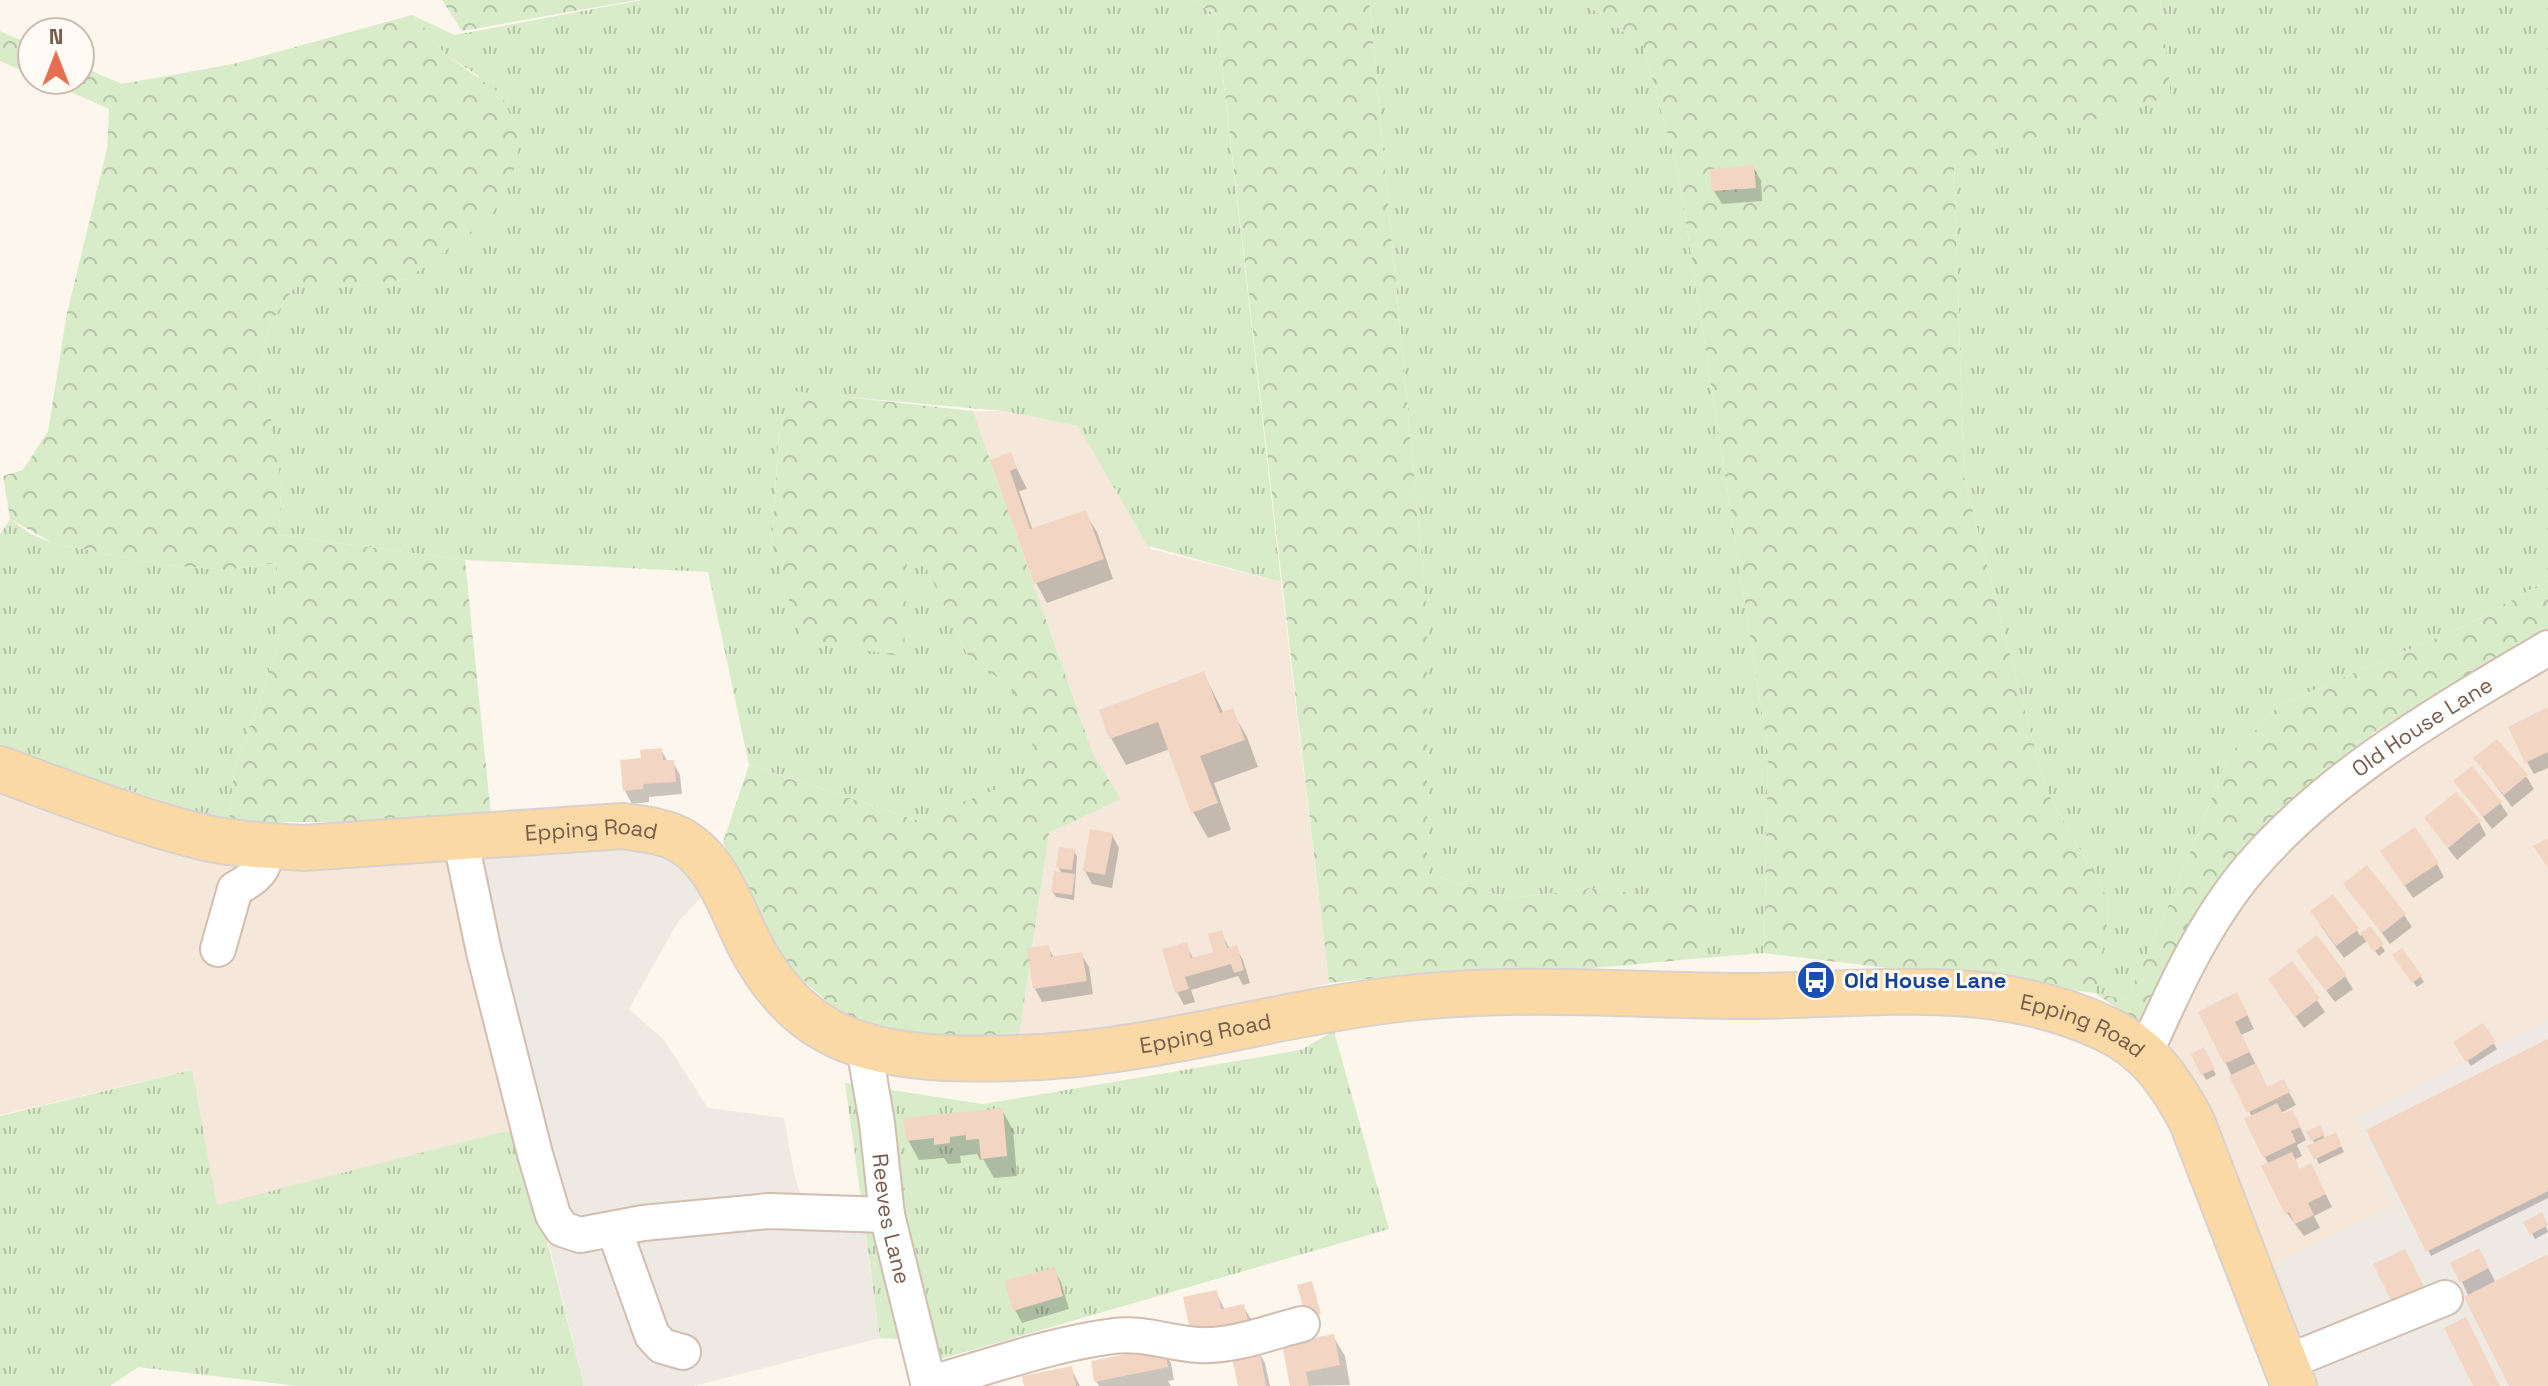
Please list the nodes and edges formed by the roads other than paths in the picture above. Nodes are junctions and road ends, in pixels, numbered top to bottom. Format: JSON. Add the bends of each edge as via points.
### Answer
{"nodes":[{"id":1,"x":2548,"y":648,"type":"edge"},
{"id":2,"x":0,"y":769,"type":"edge"},
{"id":3,"x":460,"y":837,"type":"junction"},
{"id":4,"x":266,"y":846,"type":"junction"},
{"id":5,"x":218,"y":949,"type":"dead end"},
{"id":6,"x":864,"y":1047,"type":"junction"},
{"id":7,"x":2145,"y":1054,"type":"junction"},
{"id":8,"x":887,"y":1215,"type":"junction"},
{"id":9,"x":614,"y":1229,"type":"junction"},
{"id":10,"x":2445,"y":1298,"type":"dead end"},
{"id":11,"x":1302,"y":1324,"type":"dead end"},
{"id":12,"x":683,"y":1352,"type":"dead end"},
{"id":13,"x":2289,"y":1375,"type":"edge"},
{"id":14,"x":929,"y":1385,"type":"edge"}],
"edges":[{"from":1,"to":7,"type":"street","name":"Old House Lane","via":[[2416,728],[2295,821],[2249,869],[2216,915]]},
{"from":2,"to":4,"type":"main road","name":"Epping Road","via":[[118,812],[208,838]]},
{"from":3,"to":4,"type":"main road","name":"Epping Road"},
{"from":3,"to":6,"type":"main road","name":"Epping Road","via":[[623,826],[680,840],[716,877],[774,984],[827,1031]]},
{"from":3,"to":9,"type":"street","via":[[484,952],[553,1215],[571,1234]]},
{"from":4,"to":5,"type":"street","via":[[266,863],[235,889]]},
{"from":6,"to":7,"type":"main road","name":"Epping Road","via":[[907,1055],[1041,1057],[1136,1046],[1304,1012],[1410,998],[1550,990],[1741,996],[1933,992],[2003,996],[2058,1011],[2108,1029]]},
{"from":6,"to":8,"type":"street","name":"Reeves Lane"},
{"from":7,"to":13,"type":"main road","name":"Epping Road","via":[[2171,1083],[2192,1122]]},
{"from":8,"to":9,"type":"street","via":[[769,1211]]},
{"from":8,"to":14,"type":"street","name":"Reeves Lane"},
{"from":9,"to":12,"type":"street","via":[[652,1335],[662,1346]]},
{"from":10,"to":13,"type":"street"},
{"from":11,"to":14,"type":"street","via":[[1203,1346],[1117,1335]]}]}
